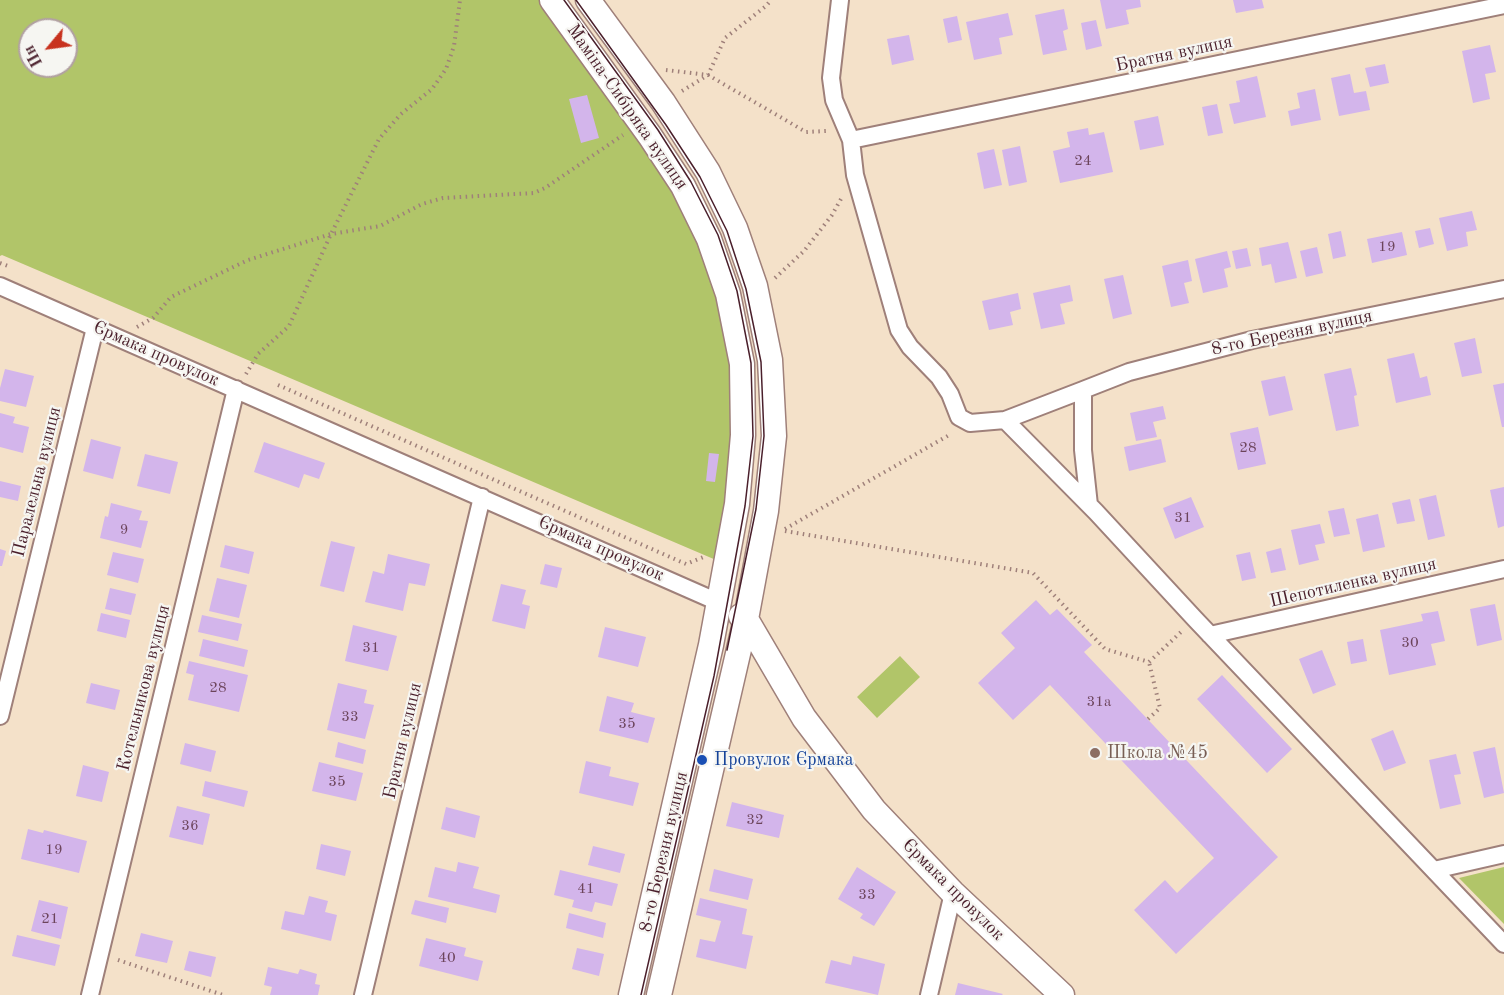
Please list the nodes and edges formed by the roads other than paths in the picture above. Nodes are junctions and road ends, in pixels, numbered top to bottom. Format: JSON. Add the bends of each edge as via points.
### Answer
{"nodes":[{"id":1,"x":552,"y":0,"type":"edge"},
{"id":2,"x":588,"y":0,"type":"edge"},
{"id":3,"x":840,"y":0,"type":"edge"},
{"id":4,"x":1504,"y":5,"type":"edge"},
{"id":5,"x":851,"y":140,"type":"junction"},
{"id":6,"x":0,"y":286,"type":"edge"},
{"id":7,"x":1504,"y":289,"type":"edge"},
{"id":8,"x":95,"y":328,"type":"junction"},
{"id":9,"x":236,"y":389,"type":"junction"},
{"id":10,"x":1083,"y":390,"type":"junction"},
{"id":11,"x":1005,"y":420,"type":"junction"},
{"id":12,"x":482,"y":497,"type":"junction"},
{"id":13,"x":1089,"y":505,"type":"junction"},
{"id":14,"x":1504,"y":569,"type":"edge"},
{"id":15,"x":718,"y":602,"type":"junction"},
{"id":16,"x":746,"y":619,"type":"junction"},
{"id":17,"x":1210,"y":635,"type":"junction"},
{"id":18,"x":0,"y":716,"type":"edge"},
{"id":19,"x":1504,"y":854,"type":"edge"},
{"id":20,"x":1434,"y":870,"type":"junction"},
{"id":21,"x":953,"y":893,"type":"junction"},
{"id":22,"x":1504,"y":944,"type":"edge"},
{"id":23,"x":90,"y":995,"type":"edge"},
{"id":24,"x":363,"y":995,"type":"edge"},
{"id":25,"x":631,"y":995,"type":"edge"},
{"id":26,"x":659,"y":995,"type":"edge"},
{"id":27,"x":929,"y":995,"type":"edge"},
{"id":28,"x":1062,"y":995,"type":"edge"}],
"edges":[{"from":1,"to":15,"type":"main road","name":"Маміна-Сибіряка вулиця","via":[[683,186],[709,239],[728,294],[742,364],[743,435],[740,480]]},
{"from":2,"to":16,"type":"main road","name":"Маміна-Сибіряка вулиця","via":[[663,102],[708,172],[735,228],[755,286],[770,360],[774,436],[766,511]]},
{"from":3,"to":5,"type":"street","via":[[831,78],[834,100]]},
{"from":4,"to":5,"type":"street","name":"Братня вулиця"},
{"from":5,"to":11,"type":"street","name":"8-го Березня вулиця","via":[[855,175],[899,330],[939,377],[959,417],[970,423]]},
{"from":6,"to":8,"type":"street","name":"Єрмака провулок"},
{"from":7,"to":10,"type":"street","name":"8-го Березня вулиця","via":[[1252,340],[1129,372]]},
{"from":8,"to":9,"type":"street","name":"Єрмака провулок"},
{"from":8,"to":18,"type":"street","name":"Паралельна вулиця"},
{"from":9,"to":12,"type":"street","name":"Єрмака провулок"},
{"from":9,"to":23,"type":"street","name":"Котельникова вулиця"},
{"from":10,"to":11,"type":"street","name":"8-го Березня вулиця"},
{"from":10,"to":13,"type":"street","via":[[1083,450]]},
{"from":11,"to":13,"type":"street"},
{"from":12,"to":15,"type":"street","name":"Єрмака провулок"},
{"from":12,"to":24,"type":"street","name":"Братня вулиця"},
{"from":13,"to":17,"type":"street"},
{"from":14,"to":17,"type":"street","name":"Шепотиленка вулиця"},
{"from":15,"to":16,"type":"main road","name":"Єрмака провулок"},
{"from":15,"to":25,"type":"main road","name":"8-го Березня вулиця","via":[[709,657]]},
{"from":16,"to":21,"type":"main road","name":"Єрмака провулок","via":[[804,718],[825,746],[874,810]]},
{"from":16,"to":26,"type":"main road","name":"8-го Березня вулиця"},
{"from":17,"to":20,"type":"street"},
{"from":19,"to":20,"type":"street"},
{"from":20,"to":22,"type":"street"},
{"from":21,"to":27,"type":"street"},
{"from":21,"to":28,"type":"main road","name":"Єрмака провулок"}]}
